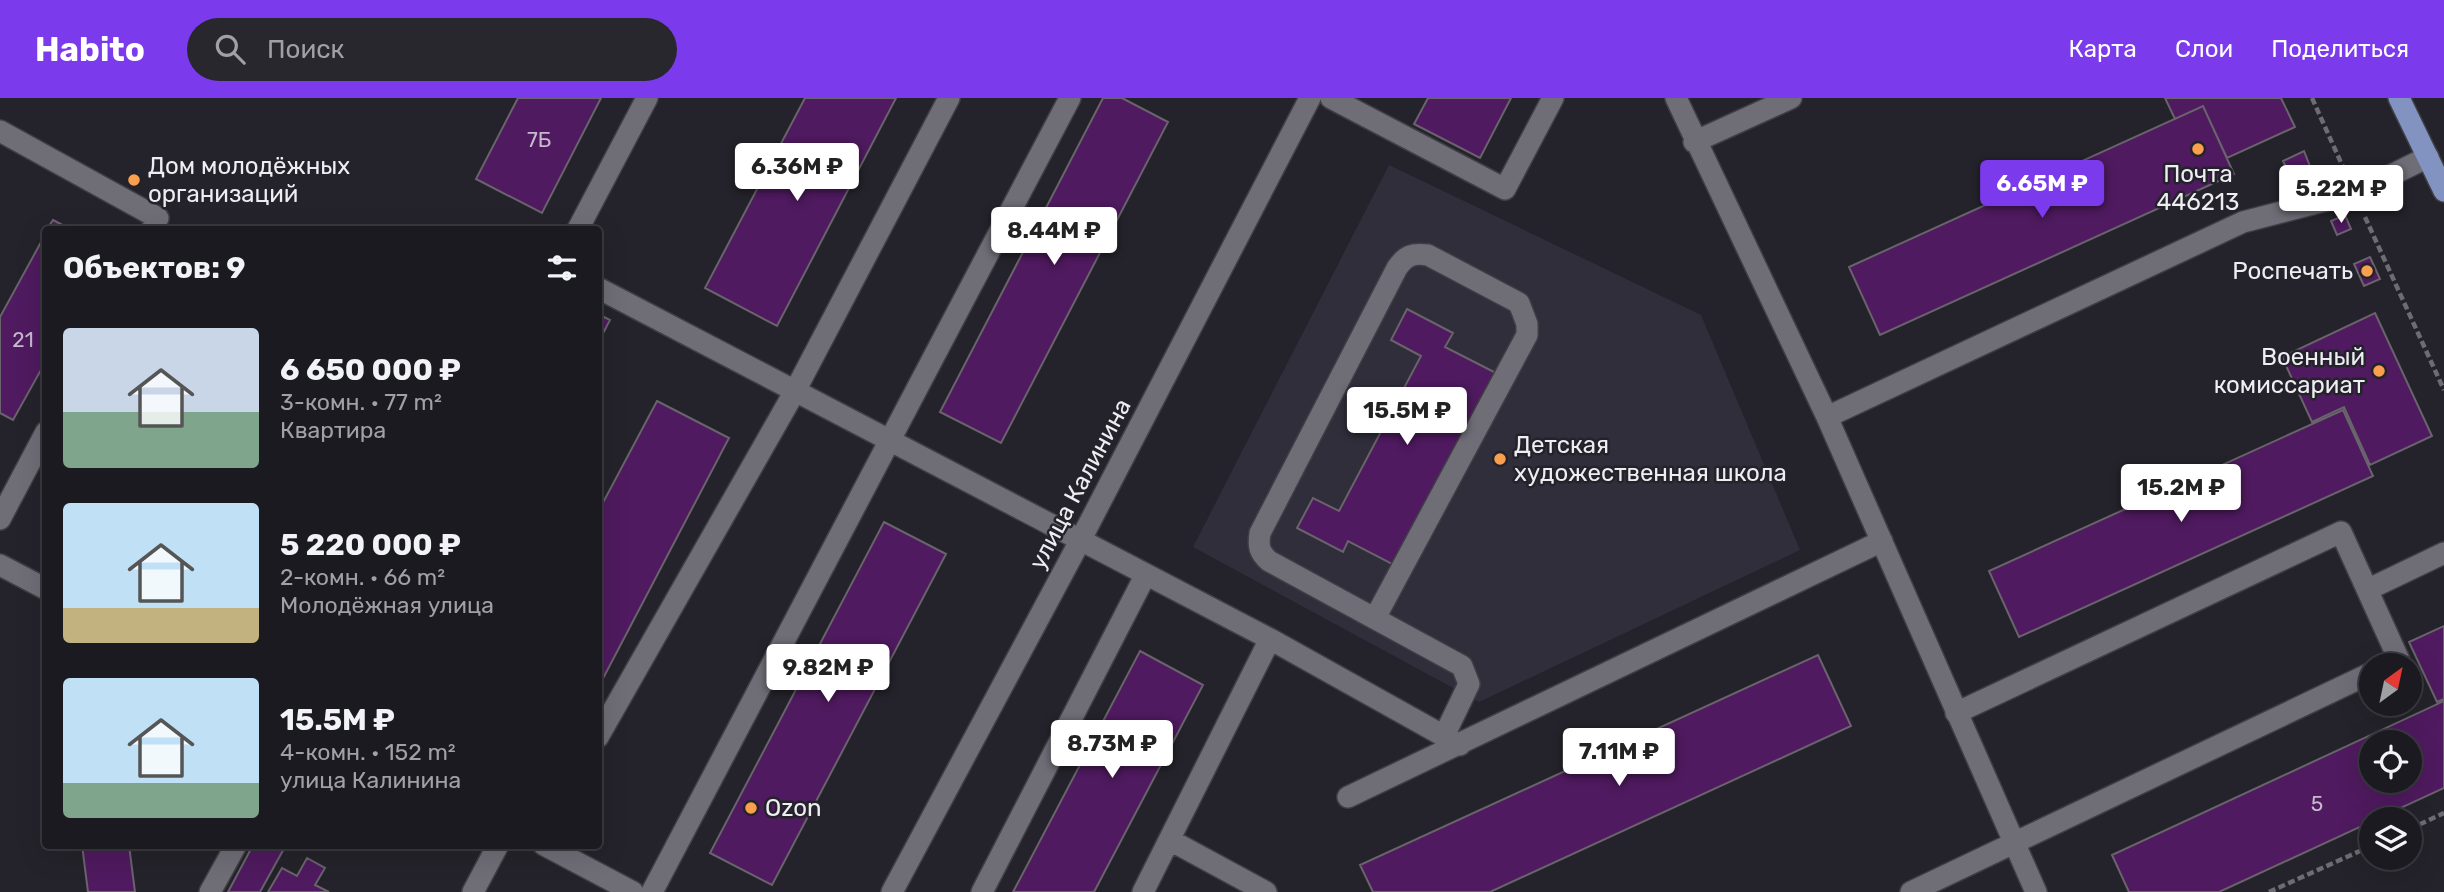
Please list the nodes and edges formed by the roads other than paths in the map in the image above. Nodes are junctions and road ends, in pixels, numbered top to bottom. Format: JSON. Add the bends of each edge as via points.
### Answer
{"nodes":[{"id":1,"x":647,"y":98,"type":"edge"},
{"id":2,"x":949,"y":98,"type":"edge"},
{"id":3,"x":1070,"y":98,"type":"edge"},
{"id":4,"x":1310,"y":98,"type":"edge"},
{"id":5,"x":1331,"y":98,"type":"edge"},
{"id":6,"x":1553,"y":98,"type":"edge"},
{"id":7,"x":1676,"y":98,"type":"edge"},
{"id":8,"x":1791,"y":98,"type":"edge"},
{"id":9,"x":2399,"y":98,"type":"edge"},
{"id":10,"x":0,"y":131,"type":"edge"},
{"id":11,"x":1694,"y":142,"type":"junction"},
{"id":12,"x":2428,"y":158,"type":"junction"},
{"id":13,"x":2444,"y":191,"type":"edge"},
{"id":14,"x":154,"y":226,"type":"edge"},
{"id":15,"x":580,"y":226,"type":"edge"},
{"id":16,"x":602,"y":290,"type":"edge"},
{"id":17,"x":795,"y":391,"type":"junction"},
{"id":18,"x":1827,"y":417,"type":"junction"},
{"id":19,"x":42,"y":440,"type":"edge"},
{"id":20,"x":891,"y":442,"type":"junction"},
{"id":21,"x":0,"y":519,"type":"edge"},
{"id":22,"x":1080,"y":541,"type":"junction"},
{"id":23,"x":1882,"y":541,"type":"junction"},
{"id":24,"x":2444,"y":553,"type":"edge"},
{"id":25,"x":0,"y":565,"type":"edge"},
{"id":26,"x":1145,"y":576,"type":"junction"},
{"id":27,"x":42,"y":587,"type":"edge"},
{"id":28,"x":2369,"y":589,"type":"junction"},
{"id":29,"x":1375,"y":618,"type":"junction"},
{"id":30,"x":1270,"y":639,"type":"junction"},
{"id":31,"x":2396,"y":653,"type":"edge"},
{"id":32,"x":2359,"y":679,"type":"edge"},
{"id":33,"x":1956,"y":713,"type":"junction"},
{"id":34,"x":602,"y":730,"type":"edge"},
{"id":35,"x":1452,"y":740,"type":"junction"},
{"id":36,"x":1348,"y":797,"type":"dead end"},
{"id":37,"x":1170,"y":840,"type":"junction"},
{"id":38,"x":2013,"y":844,"type":"junction"},
{"id":39,"x":234,"y":849,"type":"edge"},
{"id":40,"x":496,"y":849,"type":"edge"},
{"id":41,"x":552,"y":849,"type":"edge"},
{"id":42,"x":210,"y":892,"type":"edge"},
{"id":43,"x":473,"y":892,"type":"edge"},
{"id":44,"x":633,"y":892,"type":"edge"},
{"id":45,"x":652,"y":892,"type":"edge"},
{"id":46,"x":892,"y":892,"type":"edge"},
{"id":47,"x":982,"y":892,"type":"edge"},
{"id":48,"x":1143,"y":892,"type":"edge"},
{"id":49,"x":1266,"y":892,"type":"edge"},
{"id":50,"x":1911,"y":892,"type":"edge"},
{"id":51,"x":2036,"y":892,"type":"edge"}],
"edges":[{"from":1,"to":15,"type":"street"},
{"from":2,"to":17,"type":"street"},
{"from":3,"to":20,"type":"street"},
{"from":4,"to":22,"type":"street","name":"улица Калинина"},
{"from":5,"to":6,"type":"street","via":[[1505,189]]},
{"from":7,"to":11,"type":"street"},
{"from":8,"to":11,"type":"street"},
{"from":9,"to":12,"type":"main road"},
{"from":10,"to":14,"type":"street","via":[[159,218]]},
{"from":11,"to":18,"type":"street"},
{"from":12,"to":13,"type":"main road"},
{"from":12,"to":18,"type":"street","via":[[2355,193],[2244,222]]},
{"from":16,"to":17,"type":"street"},
{"from":17,"to":20,"type":"street"},
{"from":17,"to":34,"type":"street"},
{"from":18,"to":23,"type":"street"},
{"from":19,"to":21,"type":"street"},
{"from":20,"to":22,"type":"street"},
{"from":20,"to":45,"type":"street"},
{"from":22,"to":26,"type":"street"},
{"from":22,"to":46,"type":"street","name":"улица Калинина"},
{"from":23,"to":33,"type":"street"},
{"from":23,"to":35,"type":"street"},
{"from":24,"to":28,"type":"street"},
{"from":25,"to":27,"type":"street"},
{"from":26,"to":30,"type":"street"},
{"from":26,"to":47,"type":"street"},
{"from":28,"to":31,"type":"street"},
{"from":28,"to":33,"type":"street","via":[[2341,532]]},
{"from":29,"to":29,"type":"street","via":[[1269,561],[1259,545],[1261,533],[1396,268],[1415,253],[1428,255],[1518,303],[1527,335]]},
{"from":29,"to":35,"type":"street","via":[[1454,660],[1468,675]]},
{"from":30,"to":35,"type":"street"},
{"from":30,"to":37,"type":"street"},
{"from":32,"to":38,"type":"street"},
{"from":33,"to":38,"type":"street"},
{"from":35,"to":36,"type":"street"},
{"from":37,"to":48,"type":"street"},
{"from":37,"to":49,"type":"street"},
{"from":38,"to":50,"type":"street"},
{"from":38,"to":51,"type":"street"},
{"from":39,"to":42,"type":"street"},
{"from":40,"to":43,"type":"street"},
{"from":41,"to":44,"type":"street"}]}
